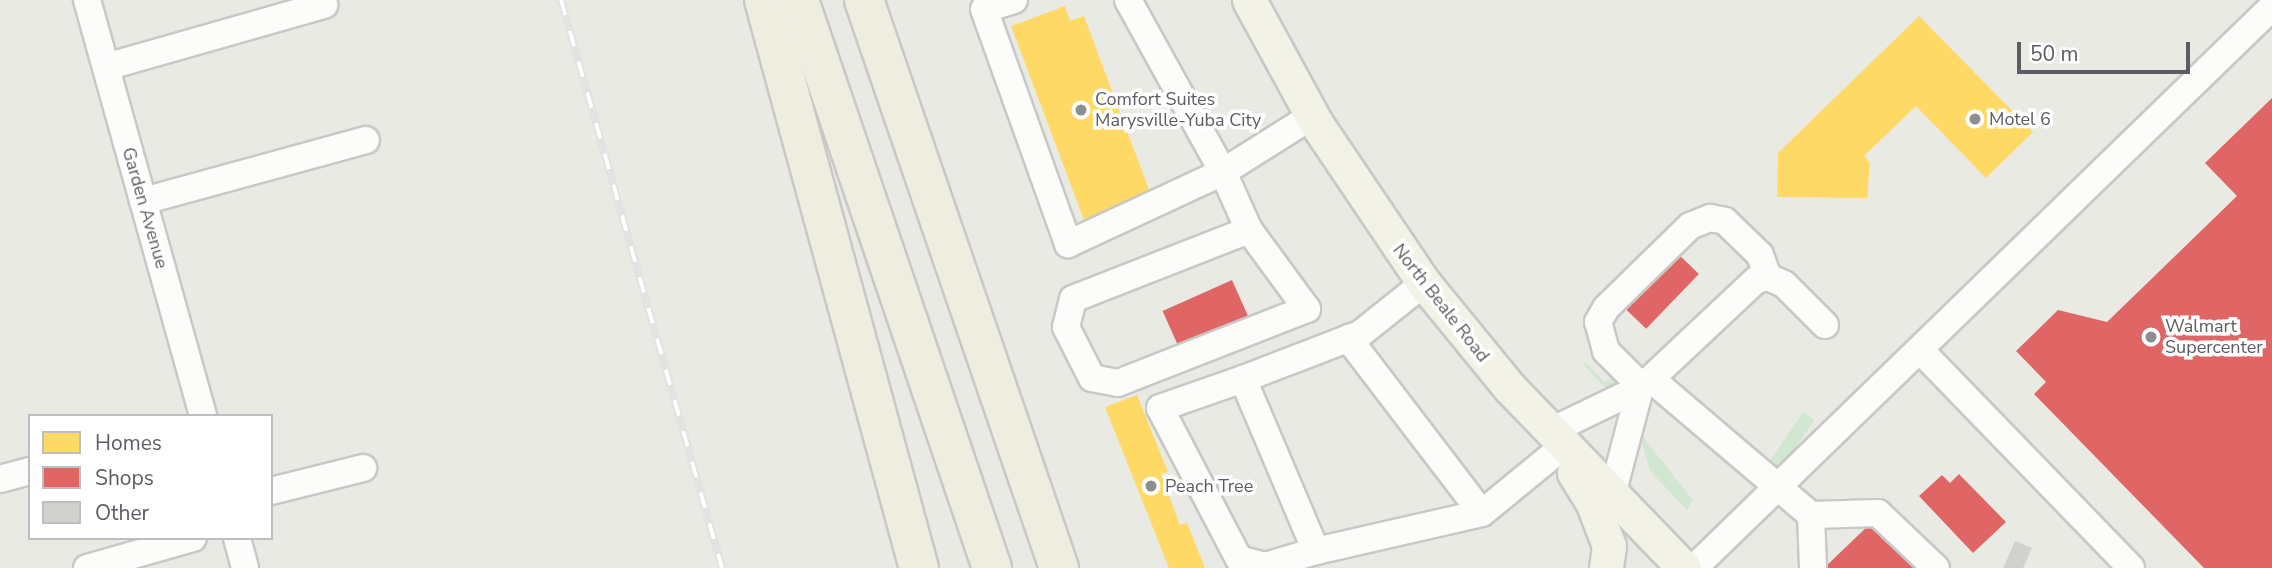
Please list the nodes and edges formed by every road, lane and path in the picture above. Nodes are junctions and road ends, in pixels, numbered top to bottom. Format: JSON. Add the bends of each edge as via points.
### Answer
{"nodes":[{"id":1,"x":87,"y":0,"type":"edge"},
{"id":2,"x":764,"y":0,"type":"edge"},
{"id":3,"x":799,"y":0,"type":"edge"},
{"id":4,"x":864,"y":0,"type":"edge"},
{"id":5,"x":1014,"y":0,"type":"edge"},
{"id":6,"x":1128,"y":0,"type":"edge"},
{"id":7,"x":1249,"y":0,"type":"edge"},
{"id":8,"x":324,"y":5,"type":"dead end"},
{"id":9,"x":2272,"y":7,"type":"edge"},
{"id":10,"x":106,"y":67,"type":"junction"},
{"id":11,"x":1312,"y":116,"type":"junction"},
{"id":12,"x":366,"y":140,"type":"dead end"},
{"id":13,"x":1223,"y":172,"type":"junction"},
{"id":14,"x":143,"y":201,"type":"junction"},
{"id":15,"x":1249,"y":230,"type":"junction"},
{"id":16,"x":1768,"y":277,"type":"junction"},
{"id":17,"x":1424,"y":283,"type":"junction"},
{"id":18,"x":1825,"y":325,"type":"dead end"},
{"id":19,"x":1348,"y":338,"type":"junction"},
{"id":20,"x":1920,"y":350,"type":"junction"},
{"id":21,"x":1243,"y":379,"type":"junction"},
{"id":22,"x":1645,"y":385,"type":"junction"},
{"id":23,"x":202,"y":414,"type":"edge"},
{"id":24,"x":1555,"y":440,"type":"junction"},
{"id":25,"x":363,"y":468,"type":"dead end"},
{"id":26,"x":28,"y":472,"type":"edge"},
{"id":27,"x":0,"y":480,"type":"edge"},
{"id":28,"x":1778,"y":488,"type":"junction"},
{"id":29,"x":273,"y":490,"type":"edge"},
{"id":30,"x":1612,"y":495,"type":"junction"},
{"id":31,"x":1482,"y":513,"type":"junction"},
{"id":32,"x":1811,"y":515,"type":"junction"},
{"id":33,"x":186,"y":540,"type":"edge"},
{"id":34,"x":238,"y":540,"type":"edge"},
{"id":35,"x":1316,"y":551,"type":"junction"},
{"id":36,"x":86,"y":568,"type":"edge"},
{"id":37,"x":246,"y":568,"type":"edge"},
{"id":38,"x":919,"y":568,"type":"edge"},
{"id":39,"x":992,"y":568,"type":"edge"},
{"id":40,"x":1059,"y":568,"type":"edge"},
{"id":41,"x":1606,"y":568,"type":"edge"},
{"id":42,"x":1684,"y":568,"type":"edge"},
{"id":43,"x":1694,"y":568,"type":"edge"},
{"id":44,"x":1813,"y":568,"type":"edge"},
{"id":45,"x":1936,"y":568,"type":"edge"},
{"id":46,"x":2131,"y":568,"type":"edge"}],
"edges":[{"from":1,"to":10,"type":"street","name":"Garden Avenue"},
{"from":2,"to":38,"type":"highway"},
{"from":3,"to":39,"type":"highway"},
{"from":4,"to":40,"type":"highway"},
{"from":5,"to":13,"type":"street","via":[[984,9],[1068,244]]},
{"from":6,"to":13,"type":"street"},
{"from":7,"to":11,"type":"main road","name":"North Beale Road"},
{"from":8,"to":10,"type":"street"},
{"from":9,"to":20,"type":"street"},
{"from":10,"to":14,"type":"street","name":"Garden Avenue"},
{"from":11,"to":13,"type":"street"},
{"from":11,"to":17,"type":"main road","name":"North Beale Road"},
{"from":12,"to":14,"type":"street"},
{"from":13,"to":15,"type":"street"},
{"from":14,"to":23,"type":"street","name":"Garden Avenue"},
{"from":15,"to":15,"type":"street","via":[[1307,309],[1118,383],[1092,378],[1066,327],[1073,299]]},
{"from":16,"to":18,"type":"street","via":[[1784,284]]},
{"from":16,"to":22,"type":"street","via":[[1756,280]]},
{"from":16,"to":22,"type":"street","via":[[1760,254],[1725,221],[1710,218],[1690,226],[1606,308],[1598,322],[1606,351]]},
{"from":17,"to":19,"type":"street"},
{"from":17,"to":24,"type":"main road","name":"North Beale Road"},
{"from":19,"to":21,"type":"street"},
{"from":19,"to":31,"type":"street"},
{"from":20,"to":28,"type":"street"},
{"from":20,"to":46,"type":"street"},
{"from":21,"to":35,"type":"street"},
{"from":21,"to":35,"type":"street","via":[[1160,408],[1239,559],[1265,566]]},
{"from":22,"to":24,"type":"street"},
{"from":22,"to":28,"type":"street"},
{"from":22,"to":30,"type":"street"},
{"from":24,"to":30,"type":"main road","name":"North Beale Road"},
{"from":24,"to":31,"type":"street"},
{"from":24,"to":41,"type":"main road","via":[[1593,504],[1609,546]]},
{"from":25,"to":29,"type":"street"},
{"from":26,"to":27,"type":"street"},
{"from":28,"to":32,"type":"street"},
{"from":28,"to":43,"type":"street"},
{"from":30,"to":42,"type":"main road","name":"North Beale Road"},
{"from":31,"to":35,"type":"street"},
{"from":32,"to":44,"type":"street"},
{"from":32,"to":45,"type":"street","via":[[1878,513]]},
{"from":33,"to":36,"type":"street"},
{"from":34,"to":37,"type":"street"}]}
